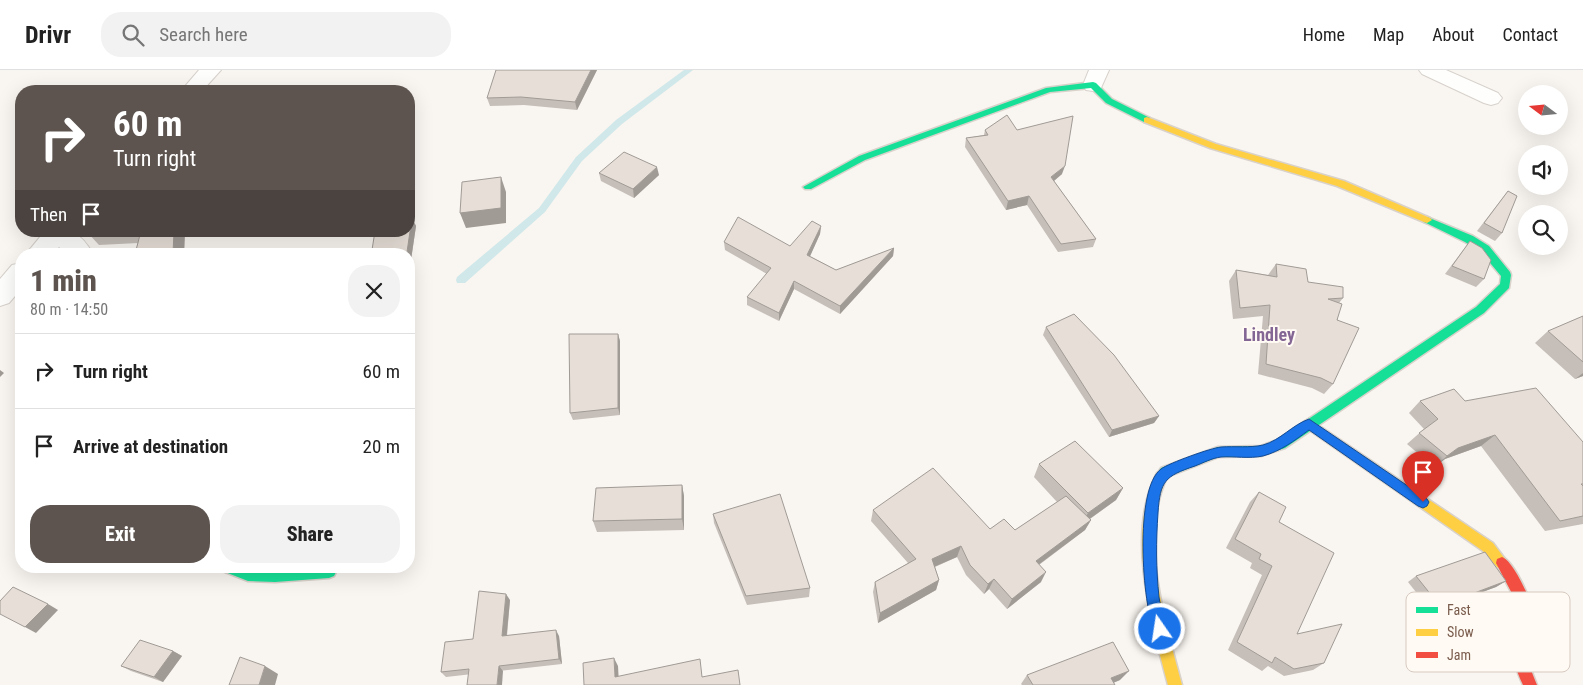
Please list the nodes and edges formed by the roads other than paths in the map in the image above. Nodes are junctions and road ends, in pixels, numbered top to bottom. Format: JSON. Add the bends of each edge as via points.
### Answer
{"nodes":[{"id":1,"x":211,"y":70,"type":"edge"},
{"id":2,"x":1429,"y":70,"type":"edge"},
{"id":3,"x":1096,"y":77,"type":"edge"},
{"id":4,"x":197,"y":85,"type":"edge"},
{"id":5,"x":1491,"y":98,"type":"dead end"},
{"id":6,"x":808,"y":186,"type":"dead end"},
{"id":7,"x":53,"y":237,"type":"edge"},
{"id":8,"x":63,"y":237,"type":"edge"},
{"id":9,"x":43,"y":248,"type":"edge"},
{"id":10,"x":76,"y":248,"type":"edge"},
{"id":11,"x":15,"y":279,"type":"edge"},
{"id":12,"x":0,"y":296,"type":"edge"},
{"id":13,"x":1309,"y":424,"type":"junction"},
{"id":14,"x":243,"y":573,"type":"edge"},
{"id":15,"x":316,"y":573,"type":"edge"},
{"id":16,"x":1520,"y":592,"type":"edge"},
{"id":17,"x":1524,"y":672,"type":"edge"},
{"id":18,"x":1175,"y":685,"type":"edge"},
{"id":19,"x":1530,"y":685,"type":"edge"}],
"edges":[{"from":1,"to":4,"type":"street"},
{"from":2,"to":5,"type":"street"},
{"from":3,"to":6,"type":"street","via":[[1049,90],[862,158]]},
{"from":3,"to":13,"type":"street","via":[[1109,101],[1157,125],[1371,195],[1469,239],[1485,249],[1506,274],[1505,285],[1480,310]]},
{"from":7,"to":9,"type":"street"},
{"from":8,"to":10,"type":"street"},
{"from":11,"to":12,"type":"street"},
{"from":13,"to":16,"type":"street","via":[[1488,547],[1516,582]]},
{"from":13,"to":18,"type":"street","via":[[1281,444],[1261,451],[1218,452],[1165,472],[1156,483],[1150,537],[1153,599]]},
{"from":14,"to":15,"type":"street","via":[[275,576]]},
{"from":17,"to":19,"type":"street"}]}
